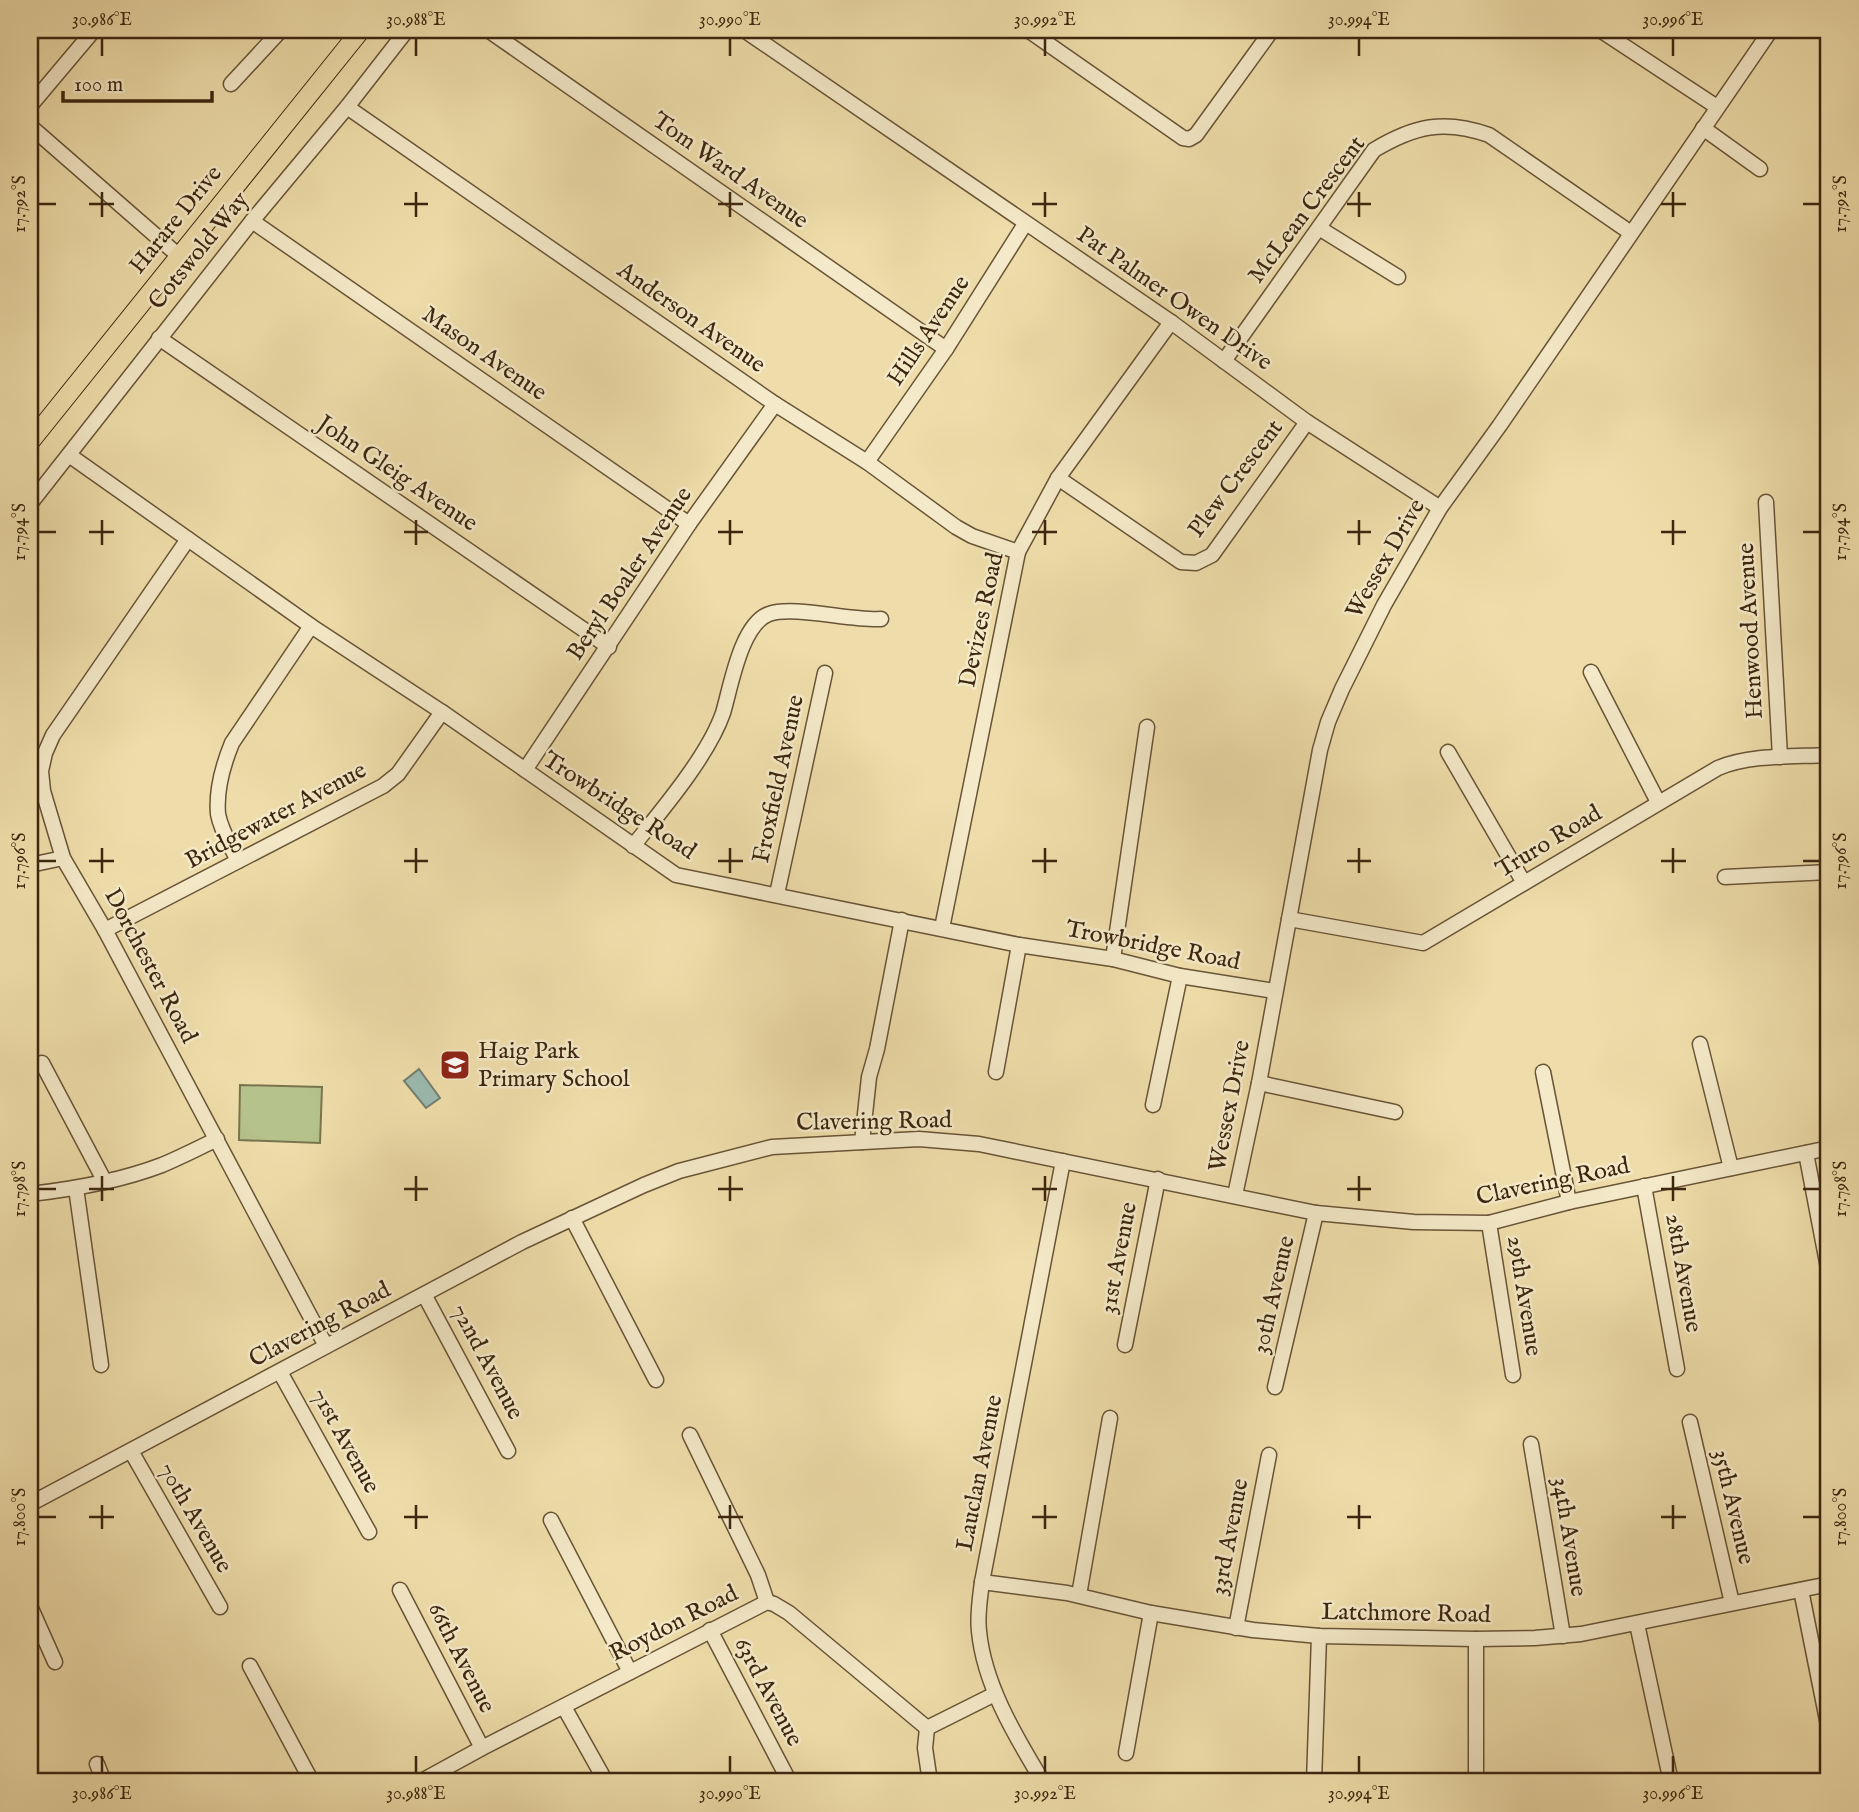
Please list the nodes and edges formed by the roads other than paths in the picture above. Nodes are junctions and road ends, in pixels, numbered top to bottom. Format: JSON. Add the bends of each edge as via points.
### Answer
{"nodes":[{"id":1,"x":94,"y":30,"type":"edge"},
{"id":2,"x":281,"y":30,"type":"edge"},
{"id":3,"x":361,"y":30,"type":"edge"},
{"id":4,"x":407,"y":30,"type":"edge"},
{"id":5,"x":488,"y":30,"type":"edge"},
{"id":6,"x":744,"y":30,"type":"edge"},
{"id":7,"x":1028,"y":30,"type":"edge"},
{"id":8,"x":1272,"y":30,"type":"edge"},
{"id":9,"x":1600,"y":30,"type":"edge"},
{"id":10,"x":1771,"y":30,"type":"edge"},
{"id":11,"x":231,"y":84,"type":"dead end"},
{"id":12,"x":30,"y":106,"type":"edge"},
{"id":13,"x":347,"y":107,"type":"junction"},
{"id":14,"x":1717,"y":107,"type":"junction"},
{"id":15,"x":30,"y":126,"type":"edge"},
{"id":16,"x":1703,"y":128,"type":"junction"},
{"id":17,"x":1760,"y":169,"type":"dead end"},
{"id":18,"x":252,"y":221,"type":"junction"},
{"id":19,"x":1025,"y":224,"type":"junction"},
{"id":20,"x":1319,"y":228,"type":"junction"},
{"id":21,"x":1631,"y":233,"type":"junction"},
{"id":22,"x":178,"y":256,"type":"junction"},
{"id":23,"x":1398,"y":277,"type":"dead end"},
{"id":24,"x":1171,"y":322,"type":"junction"},
{"id":25,"x":159,"y":338,"type":"junction"},
{"id":26,"x":946,"y":349,"type":"junction"},
{"id":27,"x":1224,"y":360,"type":"junction"},
{"id":28,"x":775,"y":404,"type":"junction"},
{"id":29,"x":1307,"y":422,"type":"junction"},
{"id":30,"x":30,"y":442,"type":"edge"},
{"id":31,"x":69,"y":455,"type":"junction"},
{"id":32,"x":867,"y":462,"type":"junction"},
{"id":33,"x":1058,"y":478,"type":"junction"},
{"id":34,"x":1766,"y":502,"type":"dead end"},
{"id":35,"x":30,"y":504,"type":"edge"},
{"id":36,"x":1440,"y":509,"type":"junction"},
{"id":37,"x":689,"y":524,"type":"junction"},
{"id":38,"x":188,"y":539,"type":"junction"},
{"id":39,"x":1018,"y":552,"type":"junction"},
{"id":40,"x":881,"y":619,"type":"dead end"},
{"id":41,"x":311,"y":626,"type":"junction"},
{"id":42,"x":609,"y":647,"type":"junction"},
{"id":43,"x":1591,"y":672,"type":"dead end"},
{"id":44,"x":825,"y":673,"type":"dead end"},
{"id":45,"x":442,"y":712,"type":"junction"},
{"id":46,"x":1147,"y":727,"type":"dead end"},
{"id":47,"x":1448,"y":752,"type":"dead end"},
{"id":48,"x":1829,"y":755,"type":"edge"},
{"id":49,"x":1780,"y":757,"type":"junction"},
{"id":50,"x":525,"y":770,"type":"junction"},
{"id":51,"x":1658,"y":802,"type":"junction"},
{"id":52,"x":633,"y":846,"type":"junction"},
{"id":53,"x":63,"y":858,"type":"junction"},
{"id":54,"x":238,"y":861,"type":"junction"},
{"id":55,"x":30,"y":865,"type":"edge"},
{"id":56,"x":1829,"y":872,"type":"edge"},
{"id":57,"x":1725,"y":877,"type":"dead end"},
{"id":58,"x":1524,"y":883,"type":"junction"},
{"id":59,"x":777,"y":894,"type":"junction"},
{"id":60,"x":1289,"y":919,"type":"junction"},
{"id":61,"x":902,"y":920,"type":"junction"},
{"id":62,"x":942,"y":928,"type":"junction"},
{"id":63,"x":105,"y":930,"type":"junction"},
{"id":64,"x":1019,"y":945,"type":"junction"},
{"id":65,"x":1113,"y":959,"type":"junction"},
{"id":66,"x":1180,"y":976,"type":"junction"},
{"id":67,"x":1274,"y":991,"type":"junction"},
{"id":68,"x":1700,"y":1044,"type":"dead end"},
{"id":69,"x":42,"y":1063,"type":"dead end"},
{"id":70,"x":996,"y":1072,"type":"dead end"},
{"id":71,"x":1543,"y":1072,"type":"dead end"},
{"id":72,"x":1259,"y":1083,"type":"junction"},
{"id":73,"x":1153,"y":1105,"type":"dead end"},
{"id":74,"x":1395,"y":1112,"type":"dead end"},
{"id":75,"x":217,"y":1139,"type":"junction"},
{"id":76,"x":862,"y":1142,"type":"junction"},
{"id":77,"x":1829,"y":1148,"type":"edge"},
{"id":78,"x":1806,"y":1153,"type":"junction"},
{"id":79,"x":1063,"y":1161,"type":"junction"},
{"id":80,"x":1731,"y":1168,"type":"junction"},
{"id":81,"x":1158,"y":1179,"type":"junction"},
{"id":82,"x":105,"y":1182,"type":"junction"},
{"id":83,"x":1644,"y":1186,"type":"junction"},
{"id":84,"x":76,"y":1188,"type":"junction"},
{"id":85,"x":30,"y":1194,"type":"edge"},
{"id":86,"x":1235,"y":1195,"type":"junction"},
{"id":87,"x":1569,"y":1202,"type":"junction"},
{"id":88,"x":1317,"y":1213,"type":"junction"},
{"id":89,"x":572,"y":1218,"type":"junction"},
{"id":90,"x":1489,"y":1223,"type":"junction"},
{"id":91,"x":1829,"y":1273,"type":"edge"},
{"id":92,"x":425,"y":1296,"type":"junction"},
{"id":93,"x":1125,"y":1345,"type":"dead end"},
{"id":94,"x":326,"y":1346,"type":"junction"},
{"id":95,"x":101,"y":1365,"type":"dead end"},
{"id":96,"x":1677,"y":1369,"type":"dead end"},
{"id":97,"x":280,"y":1372,"type":"junction"},
{"id":98,"x":1513,"y":1375,"type":"dead end"},
{"id":99,"x":656,"y":1380,"type":"dead end"},
{"id":100,"x":1275,"y":1387,"type":"dead end"},
{"id":101,"x":1110,"y":1418,"type":"dead end"},
{"id":102,"x":1690,"y":1422,"type":"dead end"},
{"id":103,"x":690,"y":1436,"type":"dead end"},
{"id":104,"x":1531,"y":1444,"type":"dead end"},
{"id":105,"x":131,"y":1451,"type":"junction"},
{"id":106,"x":508,"y":1451,"type":"dead end"},
{"id":107,"x":1269,"y":1455,"type":"dead end"},
{"id":108,"x":30,"y":1504,"type":"edge"},
{"id":109,"x":551,"y":1520,"type":"dead end"},
{"id":110,"x":369,"y":1532,"type":"dead end"},
{"id":111,"x":982,"y":1582,"type":"junction"},
{"id":112,"x":1829,"y":1584,"type":"edge"},
{"id":113,"x":400,"y":1590,"type":"dead end"},
{"id":114,"x":1801,"y":1590,"type":"junction"},
{"id":115,"x":1079,"y":1595,"type":"junction"},
{"id":116,"x":767,"y":1602,"type":"junction"},
{"id":117,"x":1732,"y":1603,"type":"junction"},
{"id":118,"x":30,"y":1606,"type":"edge"},
{"id":119,"x":220,"y":1607,"type":"dead end"},
{"id":120,"x":1151,"y":1613,"type":"junction"},
{"id":121,"x":1637,"y":1624,"type":"junction"},
{"id":122,"x":1236,"y":1628,"type":"junction"},
{"id":123,"x":710,"y":1630,"type":"junction"},
{"id":124,"x":1318,"y":1636,"type":"junction"},
{"id":125,"x":1563,"y":1636,"type":"junction"},
{"id":126,"x":1476,"y":1639,"type":"junction"},
{"id":127,"x":55,"y":1662,"type":"dead end"},
{"id":128,"x":250,"y":1666,"type":"dead end"},
{"id":129,"x":630,"y":1672,"type":"junction"},
{"id":130,"x":995,"y":1694,"type":"junction"},
{"id":131,"x":564,"y":1707,"type":"junction"},
{"id":132,"x":927,"y":1728,"type":"junction"},
{"id":133,"x":1829,"y":1730,"type":"edge"},
{"id":134,"x":482,"y":1748,"type":"junction"},
{"id":135,"x":1126,"y":1753,"type":"dead end"},
{"id":136,"x":97,"y":1764,"type":"dead end"},
{"id":137,"x":786,"y":1775,"type":"dead end"},
{"id":138,"x":104,"y":1782,"type":"edge"},
{"id":139,"x":312,"y":1782,"type":"edge"},
{"id":140,"x":420,"y":1782,"type":"edge"},
{"id":141,"x":606,"y":1782,"type":"edge"},
{"id":142,"x":930,"y":1782,"type":"edge"},
{"id":143,"x":1043,"y":1782,"type":"edge"},
{"id":144,"x":1314,"y":1782,"type":"edge"},
{"id":145,"x":1476,"y":1782,"type":"edge"},
{"id":146,"x":1671,"y":1782,"type":"edge"}],
"edges":[{"from":1,"to":12,"type":"street"},
{"from":2,"to":11,"type":"street"},
{"from":3,"to":22,"type":"main road","name":"Harare Drive"},
{"from":4,"to":13,"type":"street","name":"Cotswold Way"},
{"from":5,"to":26,"type":"street","name":"Tom Ward Avenue"},
{"from":6,"to":19,"type":"street","name":"Pat Palmer Owen Drive"},
{"from":7,"to":8,"type":"street","via":[[1189,139]]},
{"from":9,"to":14,"type":"street"},
{"from":10,"to":14,"type":"street","name":"Wessex Drive"},
{"from":13,"to":18,"type":"street","name":"Cotswold Way"},
{"from":13,"to":28,"type":"street","name":"Anderson Avenue"},
{"from":14,"to":16,"type":"street","name":"Wessex Drive"},
{"from":15,"to":22,"type":"street"},
{"from":16,"to":17,"type":"street"},
{"from":16,"to":21,"type":"street","name":"Wessex Drive"},
{"from":18,"to":25,"type":"street","name":"Cotswold Way"},
{"from":18,"to":37,"type":"street","name":"Mason Avenue"},
{"from":19,"to":24,"type":"street","name":"Pat Palmer Owen Drive"},
{"from":19,"to":26,"type":"street","name":"Hills Avenue"},
{"from":20,"to":21,"type":"street","name":"McLean Crescent","via":[[1374,150],[1416,129],[1454,126],[1489,135]]},
{"from":20,"to":23,"type":"street"},
{"from":20,"to":27,"type":"street","name":"McLean Crescent"},
{"from":21,"to":36,"type":"street","name":"Wessex Drive"},
{"from":22,"to":30,"type":"main road","name":"Harare Drive"},
{"from":24,"to":27,"type":"street","name":"Pat Palmer Owen Drive"},
{"from":24,"to":33,"type":"street","name":"Devizes Road"},
{"from":25,"to":31,"type":"street","name":"Cotswold Way"},
{"from":25,"to":42,"type":"street","name":"John Gleig Avenue"},
{"from":26,"to":32,"type":"street","name":"Hills Avenue"},
{"from":27,"to":29,"type":"street","name":"Pat Palmer Owen Drive"},
{"from":28,"to":32,"type":"street","name":"Anderson Avenue"},
{"from":28,"to":37,"type":"street","name":"Beryl Boaler Avenue"},
{"from":29,"to":33,"type":"street","name":"Plew Crescent","via":[[1212,555],[1196,563],[1181,562]]},
{"from":29,"to":36,"type":"street","name":"Pat Palmer Owen Drive"},
{"from":31,"to":35,"type":"street","name":"Cotswold Way"},
{"from":31,"to":38,"type":"street","name":"Trowbridge Road"},
{"from":32,"to":39,"type":"street","name":"Anderson Avenue","via":[[956,527]]},
{"from":33,"to":39,"type":"street","name":"Devizes Road"},
{"from":34,"to":49,"type":"street","name":"Henwood Avenue"},
{"from":36,"to":60,"type":"street","name":"Wessex Drive","via":[[1384,606],[1328,722]]},
{"from":37,"to":42,"type":"street","name":"Beryl Boaler Avenue"},
{"from":38,"to":41,"type":"street","name":"Trowbridge Road"},
{"from":38,"to":53,"type":"street","name":"Dorchester Road","via":[[45,753],[43,791]]},
{"from":39,"to":62,"type":"street","name":"Devizes Road"},
{"from":40,"to":52,"type":"street","via":[[778,611],[760,619],[747,636],[716,729],[673,797]]},
{"from":41,"to":45,"type":"street","name":"Trowbridge Road"},
{"from":41,"to":54,"type":"street","via":[[232,743],[223,765],[218,814]]},
{"from":42,"to":50,"type":"street","name":"Beryl Boaler Avenue"},
{"from":43,"to":51,"type":"street"},
{"from":44,"to":59,"type":"street","name":"Froxfield Avenue"},
{"from":45,"to":50,"type":"street","name":"Trowbridge Road"},
{"from":45,"to":54,"type":"street","name":"Bridgewater Avenue","via":[[398,774],[383,786]]},
{"from":46,"to":65,"type":"street"},
{"from":47,"to":58,"type":"street"},
{"from":48,"to":49,"type":"street","name":"Truro Road"},
{"from":49,"to":51,"type":"street","name":"Truro Road","via":[[1728,764]]},
{"from":50,"to":52,"type":"street","name":"Trowbridge Road"},
{"from":51,"to":58,"type":"street","name":"Truro Road"},
{"from":52,"to":59,"type":"street","name":"Trowbridge Road","via":[[685,878]]},
{"from":53,"to":55,"type":"street"},
{"from":53,"to":63,"type":"street","name":"Dorchester Road"},
{"from":54,"to":63,"type":"street","name":"Bridgewater Avenue"},
{"from":56,"to":57,"type":"street"},
{"from":58,"to":60,"type":"street","name":"Truro Road","via":[[1423,943]]},
{"from":59,"to":61,"type":"street","name":"Trowbridge Road"},
{"from":60,"to":67,"type":"street","name":"Wessex Drive"},
{"from":61,"to":62,"type":"street","name":"Trowbridge Road"},
{"from":61,"to":76,"type":"street","via":[[869,1077]]},
{"from":62,"to":64,"type":"street","name":"Trowbridge Road"},
{"from":63,"to":75,"type":"street","name":"Dorchester Road"},
{"from":64,"to":65,"type":"street","name":"Trowbridge Road"},
{"from":64,"to":70,"type":"street"},
{"from":65,"to":66,"type":"street","name":"Trowbridge Road"},
{"from":66,"to":67,"type":"street","name":"Trowbridge Road"},
{"from":66,"to":73,"type":"street"},
{"from":67,"to":72,"type":"street","name":"Wessex Drive"},
{"from":68,"to":80,"type":"street"},
{"from":69,"to":82,"type":"street"},
{"from":71,"to":87,"type":"street"},
{"from":72,"to":74,"type":"street"},
{"from":72,"to":86,"type":"street","name":"Wessex Drive"},
{"from":75,"to":82,"type":"street","via":[[161,1165]]},
{"from":75,"to":94,"type":"street","name":"Dorchester Road"},
{"from":76,"to":79,"type":"street","name":"Clavering Road","via":[[919,1139],[979,1144]]},
{"from":76,"to":89,"type":"street","name":"Clavering Road","via":[[772,1147],[706,1163]]},
{"from":77,"to":78,"type":"street","name":"Clavering Road"},
{"from":78,"to":80,"type":"street","name":"Clavering Road"},
{"from":78,"to":91,"type":"street"},
{"from":79,"to":81,"type":"street","name":"Clavering Road"},
{"from":79,"to":111,"type":"street","name":"Lauclan Avenue"},
{"from":80,"to":83,"type":"street","name":"Clavering Road"},
{"from":81,"to":86,"type":"street","name":"Clavering Road"},
{"from":81,"to":93,"type":"street","name":"31st Avenue"},
{"from":82,"to":84,"type":"street"},
{"from":83,"to":87,"type":"street","name":"Clavering Road"},
{"from":83,"to":96,"type":"street","name":"28th Avenue"},
{"from":84,"to":85,"type":"street"},
{"from":84,"to":95,"type":"street"},
{"from":86,"to":88,"type":"street","name":"Clavering Road"},
{"from":87,"to":90,"type":"street","name":"Clavering Road"},
{"from":88,"to":90,"type":"street","name":"Clavering Road"},
{"from":88,"to":100,"type":"street","name":"30th Avenue"},
{"from":89,"to":92,"type":"street","name":"Clavering Road"},
{"from":89,"to":99,"type":"street"},
{"from":90,"to":98,"type":"street","name":"29th Avenue"},
{"from":92,"to":94,"type":"street","name":"Clavering Road"},
{"from":92,"to":106,"type":"street","name":"72nd Avenue"},
{"from":94,"to":97,"type":"street","name":"Clavering Road"},
{"from":97,"to":105,"type":"street","name":"Clavering Road"},
{"from":97,"to":110,"type":"street","name":"71st Avenue"},
{"from":101,"to":115,"type":"street"},
{"from":102,"to":117,"type":"street","name":"35th Avenue"},
{"from":103,"to":116,"type":"street"},
{"from":104,"to":125,"type":"street","name":"34th Avenue"},
{"from":105,"to":108,"type":"street","name":"Clavering Road"},
{"from":105,"to":119,"type":"street","name":"70th Avenue"},
{"from":107,"to":122,"type":"street","name":"33rd Avenue"},
{"from":109,"to":129,"type":"street"},
{"from":111,"to":115,"type":"street","name":"Latchmore Road"},
{"from":111,"to":130,"type":"street","name":"Lauclan Avenue","via":[[979,1633]]},
{"from":112,"to":114,"type":"street","name":"Latchmore Road"},
{"from":113,"to":134,"type":"street","name":"66th Avenue"},
{"from":114,"to":117,"type":"street","name":"Latchmore Road"},
{"from":114,"to":133,"type":"street"},
{"from":115,"to":120,"type":"street","name":"Latchmore Road"},
{"from":116,"to":123,"type":"street","name":"Roydon Road"},
{"from":116,"to":132,"type":"street","name":"Roydon Road","via":[[789,1613]]},
{"from":117,"to":121,"type":"street","name":"Latchmore Road"},
{"from":118,"to":127,"type":"street"},
{"from":120,"to":122,"type":"street","name":"Latchmore Road"},
{"from":120,"to":135,"type":"street"},
{"from":121,"to":125,"type":"street","name":"Latchmore Road"},
{"from":121,"to":146,"type":"street"},
{"from":122,"to":124,"type":"street","name":"Latchmore Road"},
{"from":123,"to":129,"type":"street","name":"Roydon Road"},
{"from":123,"to":137,"type":"street","name":"63rd Avenue"},
{"from":124,"to":126,"type":"street","name":"Latchmore Road"},
{"from":124,"to":144,"type":"street"},
{"from":125,"to":126,"type":"street","name":"Latchmore Road"},
{"from":126,"to":145,"type":"street"},
{"from":128,"to":139,"type":"street"},
{"from":129,"to":131,"type":"street","name":"Roydon Road"},
{"from":130,"to":132,"type":"street"},
{"from":130,"to":143,"type":"street","name":"Lauclan Avenue"},
{"from":131,"to":134,"type":"street","name":"Roydon Road"},
{"from":131,"to":141,"type":"street"},
{"from":132,"to":142,"type":"street"},
{"from":134,"to":140,"type":"street","name":"Roydon Road"},
{"from":136,"to":138,"type":"street"}]}
